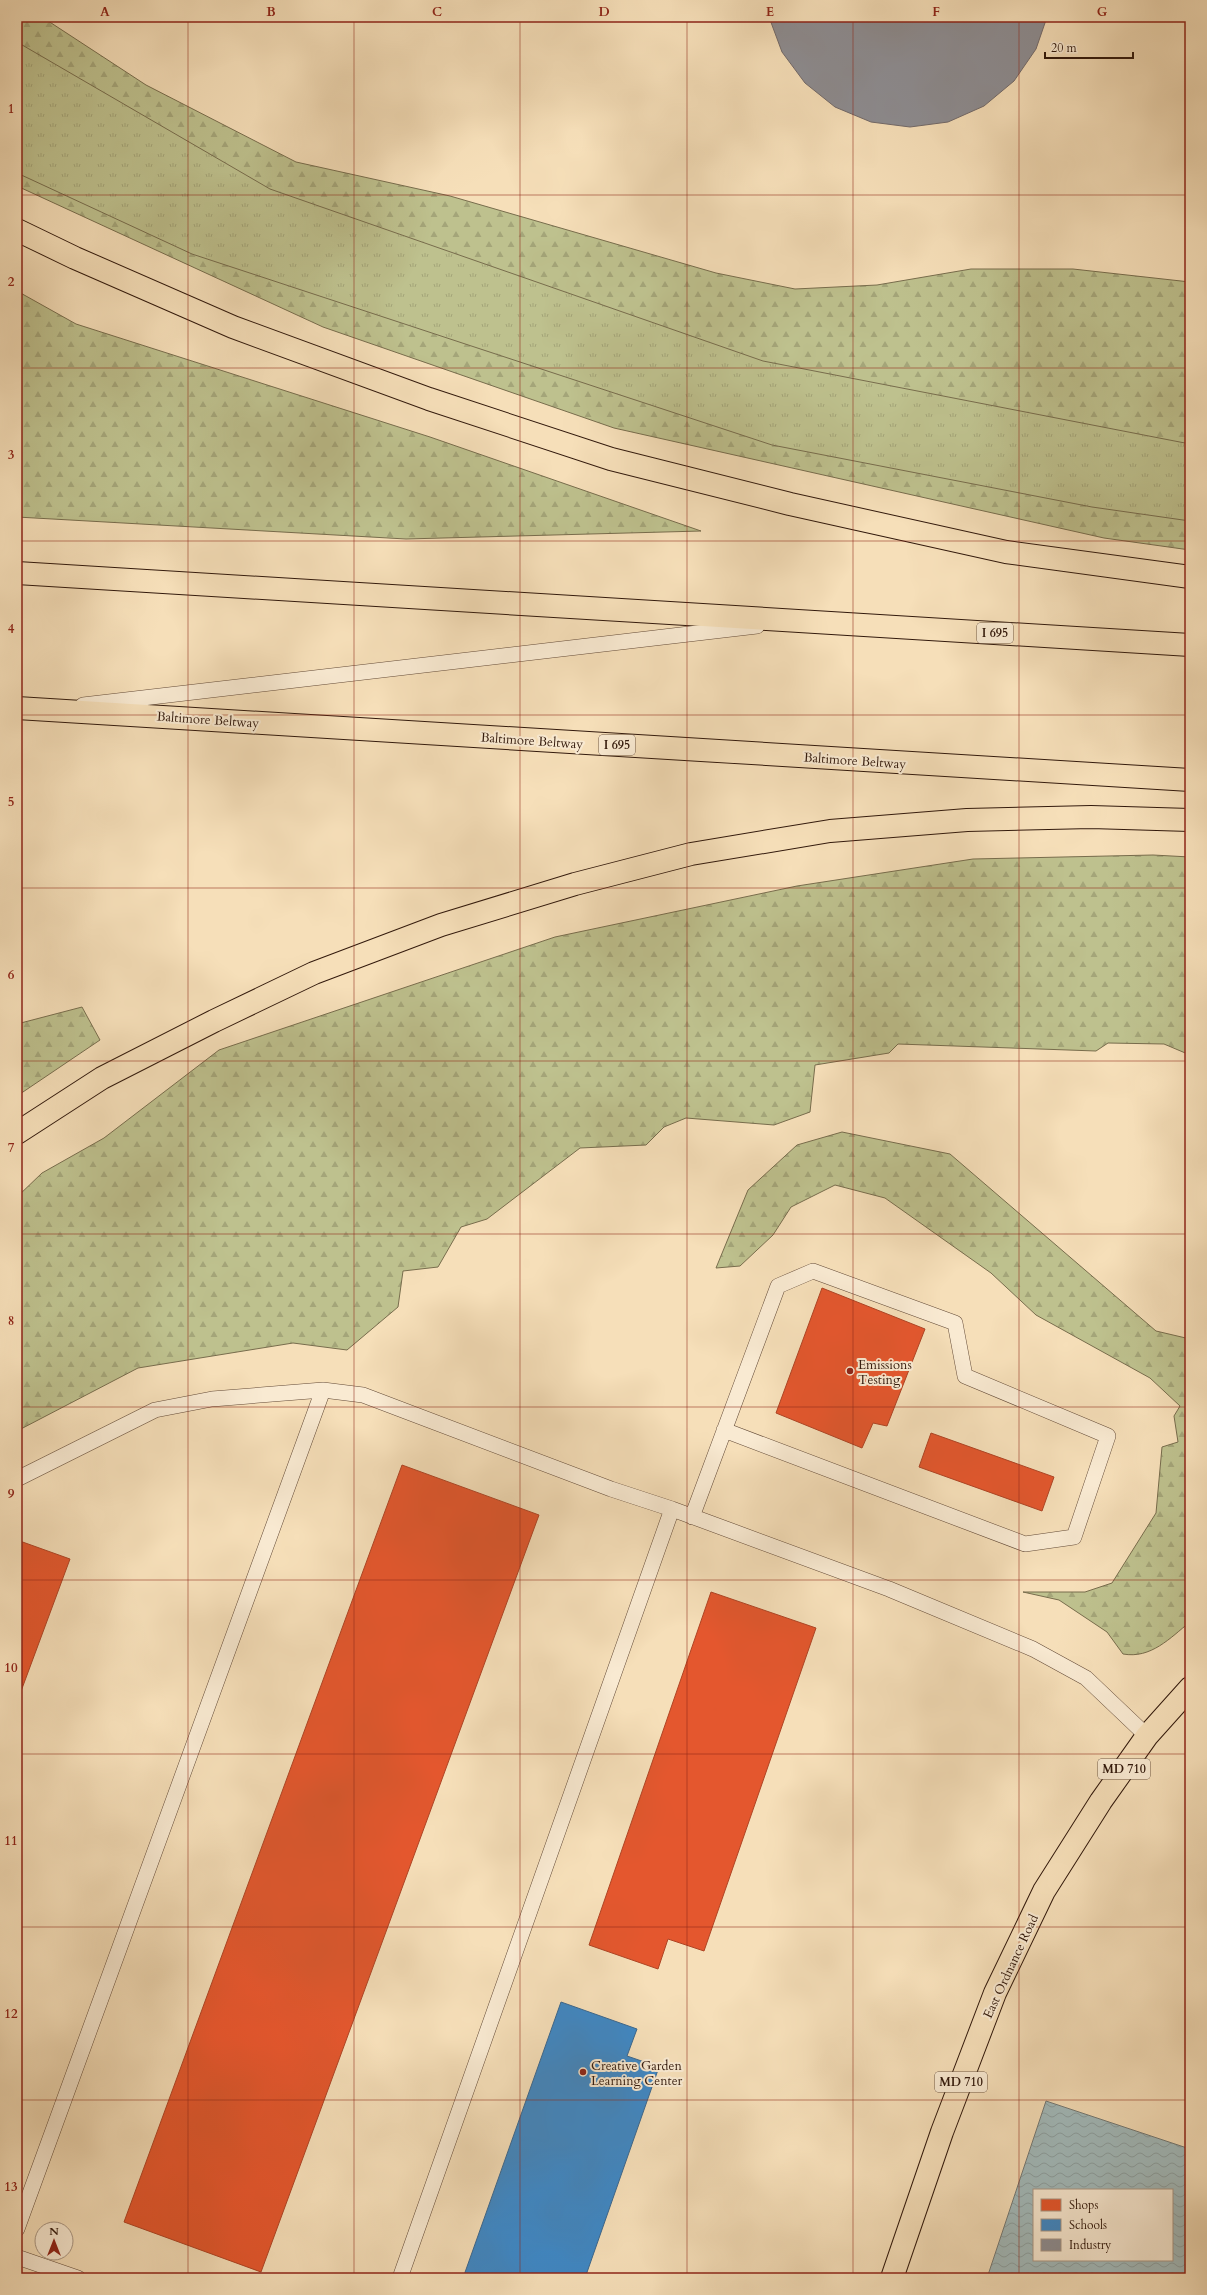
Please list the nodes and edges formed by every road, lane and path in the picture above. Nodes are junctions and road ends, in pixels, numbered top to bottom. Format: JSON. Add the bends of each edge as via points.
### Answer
{"nodes":[{"id":1,"x":17,"y":230,"type":"edge"},
{"id":2,"x":17,"y":573,"type":"edge"},
{"id":3,"x":1190,"y":577,"type":"edge"},
{"id":4,"x":800,"y":621,"type":"junction"},
{"id":5,"x":1190,"y":645,"type":"edge"},
{"id":6,"x":17,"y":708,"type":"edge"},
{"id":7,"x":44,"y":709,"type":"junction"},
{"id":8,"x":1190,"y":780,"type":"edge"},
{"id":9,"x":1190,"y":820,"type":"edge"},
{"id":10,"x":17,"y":1133,"type":"edge"},
{"id":11,"x":323,"y":1390,"type":"junction"},
{"id":12,"x":724,"y":1430,"type":"junction"},
{"id":13,"x":17,"y":1479,"type":"edge"},
{"id":14,"x":672,"y":1509,"type":"junction"},
{"id":15,"x":692,"y":1517,"type":"junction"},
{"id":16,"x":1190,"y":1688,"type":"edge"},
{"id":17,"x":1146,"y":1736,"type":"junction"},
{"id":18,"x":17,"y":2229,"type":"edge"},
{"id":19,"x":17,"y":2257,"type":"edge"},
{"id":20,"x":78,"y":2278,"type":"edge"},
{"id":21,"x":400,"y":2278,"type":"edge"},
{"id":22,"x":892,"y":2278,"type":"edge"}],
"edges":[{"from":1,"to":3,"type":"main road","via":[[233,327],[429,399],[611,459],[790,504],[1006,552]]},
{"from":2,"to":4,"type":"main road","number":"I 695"},
{"from":4,"to":5,"type":"main road","number":"I 695"},
{"from":4,"to":7,"type":"lane"},
{"from":6,"to":7,"type":"main road","name":"Baltimore Beltway","number":"I 695"},
{"from":7,"to":8,"type":"main road","name":"Baltimore Beltway","number":"I 695"},
{"from":9,"to":10,"type":"main road","via":[[1090,816],[975,820],[830,831],[691,854],[575,884],[441,925],[314,973],[102,1078]]},
{"from":11,"to":13,"type":"lane","via":[[212,1399],[155,1410]]},
{"from":11,"to":14,"type":"lane","via":[[363,1395],[611,1489]]},
{"from":11,"to":18,"type":"lane"},
{"from":12,"to":12,"type":"lane","via":[[1025,1544],[1074,1537],[1108,1436],[965,1376],[954,1323],[813,1271],[778,1286]]},
{"from":12,"to":15,"type":"lane"},
{"from":14,"to":15,"type":"lane"},
{"from":14,"to":21,"type":"lane"},
{"from":15,"to":17,"type":"lane","via":[[889,1589],[1033,1649],[1086,1678]]},
{"from":16,"to":17,"type":"main road","name":"East Ordnance Road","number":"MD 710"},
{"from":17,"to":22,"type":"main road","name":"East Ordnance Road","number":"MD 710","via":[[1044,1891],[995,1993],[942,2132]]},
{"from":19,"to":20,"type":"lane"}]}
